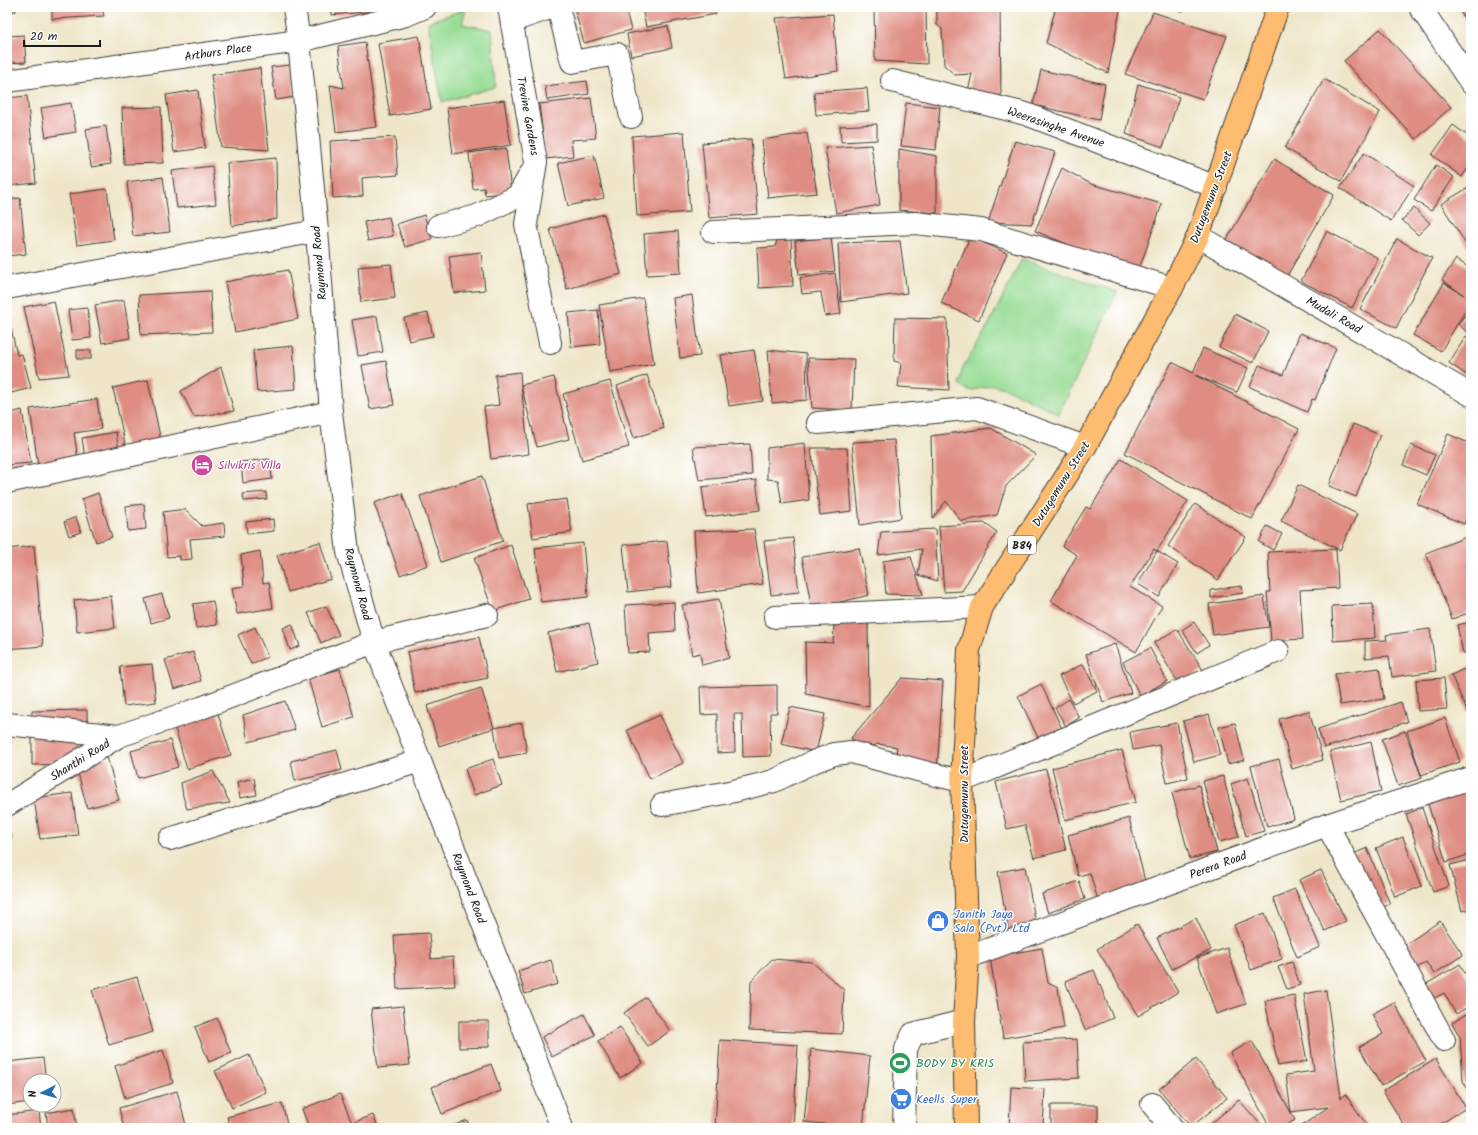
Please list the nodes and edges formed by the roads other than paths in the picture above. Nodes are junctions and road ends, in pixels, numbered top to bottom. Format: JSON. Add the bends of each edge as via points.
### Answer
{"nodes":[{"id":1,"x":294,"y":7,"type":"edge"},
{"id":2,"x":425,"y":7,"type":"edge"},
{"id":3,"x":553,"y":7,"type":"edge"},
{"id":4,"x":558,"y":7,"type":"edge"},
{"id":5,"x":1278,"y":7,"type":"edge"},
{"id":6,"x":1420,"y":7,"type":"edge"},
{"id":7,"x":511,"y":14,"type":"edge"},
{"id":8,"x":299,"y":41,"type":"junction"},
{"id":9,"x":7,"y":81,"type":"edge"},
{"id":10,"x":892,"y":81,"type":"dead end"},
{"id":11,"x":1471,"y":83,"type":"edge"},
{"id":12,"x":631,"y":117,"type":"dead end"},
{"id":13,"x":535,"y":165,"type":"junction"},
{"id":14,"x":1216,"y":187,"type":"junction"},
{"id":15,"x":438,"y":226,"type":"dead end"},
{"id":16,"x":316,"y":230,"type":"junction"},
{"id":17,"x":713,"y":232,"type":"dead end"},
{"id":18,"x":1198,"y":236,"type":"junction"},
{"id":19,"x":7,"y":288,"type":"edge"},
{"id":20,"x":1172,"y":288,"type":"junction"},
{"id":21,"x":550,"y":343,"type":"dead end"},
{"id":22,"x":1471,"y":395,"type":"edge"},
{"id":23,"x":331,"y":412,"type":"junction"},
{"id":24,"x":818,"y":423,"type":"dead end"},
{"id":25,"x":1085,"y":447,"type":"junction"},
{"id":26,"x":7,"y":482,"type":"edge"},
{"id":27,"x":982,"y":607,"type":"junction"},
{"id":28,"x":487,"y":615,"type":"dead end"},
{"id":29,"x":775,"y":617,"type":"dead end"},
{"id":30,"x":374,"y":642,"type":"junction"},
{"id":31,"x":1278,"y":651,"type":"dead end"},
{"id":32,"x":7,"y":724,"type":"edge"},
{"id":33,"x":119,"y":736,"type":"junction"},
{"id":34,"x":420,"y":762,"type":"junction"},
{"id":35,"x":1471,"y":778,"type":"edge"},
{"id":36,"x":962,"y":781,"type":"junction"},
{"id":37,"x":662,"y":805,"type":"dead end"},
{"id":38,"x":7,"y":806,"type":"edge"},
{"id":39,"x":1327,"y":826,"type":"junction"},
{"id":40,"x":170,"y":839,"type":"dead end"},
{"id":41,"x":968,"y":957,"type":"junction"},
{"id":42,"x":964,"y":1021,"type":"junction"},
{"id":43,"x":1444,"y":1040,"type":"dead end"},
{"id":44,"x":1152,"y":1104,"type":"dead end"},
{"id":45,"x":562,"y":1128,"type":"edge"},
{"id":46,"x":904,"y":1128,"type":"edge"},
{"id":47,"x":966,"y":1128,"type":"edge"},
{"id":48,"x":1172,"y":1128,"type":"edge"}],
"edges":[{"from":1,"to":8,"type":"street","name":"Raymond Road"},
{"from":2,"to":8,"type":"street","name":"Arthurs Place","via":[[406,15]]},
{"from":3,"to":7,"type":"street"},
{"from":4,"to":12,"type":"street","via":[[572,62],[617,54]]},
{"from":5,"to":14,"type":"main road","name":"Dutugemunu Street","number":"B84"},
{"from":6,"to":11,"type":"street"},
{"from":7,"to":13,"type":"street","name":"Trevine Gardens"},
{"from":8,"to":9,"type":"street","name":"Arthurs Place"},
{"from":8,"to":16,"type":"street","name":"Raymond Road"},
{"from":10,"to":14,"type":"street","name":"Weerasinghe Avenue","via":[[1026,114]]},
{"from":13,"to":15,"type":"street","via":[[518,196],[477,216]]},
{"from":13,"to":21,"type":"street","name":"Trevine Gardens","via":[[526,224]]},
{"from":14,"to":18,"type":"main road","name":"Dutugemunu Street","number":"B84"},
{"from":16,"to":19,"type":"street"},
{"from":16,"to":23,"type":"street","name":"Raymond Road"},
{"from":17,"to":20,"type":"street","via":[[915,222],[981,230]]},
{"from":18,"to":20,"type":"main road","name":"Dutugemunu Street","number":"B84"},
{"from":18,"to":22,"type":"street","name":"Mudali Road"},
{"from":20,"to":25,"type":"main road","name":"Dutugemunu Street","number":"B84"},
{"from":23,"to":26,"type":"street"},
{"from":23,"to":30,"type":"street","name":"Raymond Road","via":[[348,552]]},
{"from":24,"to":25,"type":"street","via":[[977,408]]},
{"from":25,"to":27,"type":"main road","name":"Dutugemunu Street","number":"B84"},
{"from":27,"to":29,"type":"street"},
{"from":27,"to":36,"type":"main road","name":"Dutugemunu Street","number":"B84","via":[[969,650]]},
{"from":28,"to":30,"type":"street"},
{"from":30,"to":33,"type":"street","via":[[201,708]]},
{"from":30,"to":34,"type":"street","name":"Raymond Road"},
{"from":31,"to":36,"type":"street"},
{"from":32,"to":33,"type":"street","name":"Shanthi Road"},
{"from":33,"to":38,"type":"street","name":"Shanthi Road"},
{"from":34,"to":40,"type":"street"},
{"from":34,"to":45,"type":"street","name":"Raymond Road"},
{"from":35,"to":39,"type":"street","name":"Perera Road"},
{"from":36,"to":37,"type":"street","via":[[851,752],[834,754],[760,784]]},
{"from":36,"to":41,"type":"main road","name":"Dutugemunu Street","number":"B84"},
{"from":39,"to":41,"type":"street","name":"Perera Road"},
{"from":39,"to":43,"type":"street"},
{"from":41,"to":42,"type":"main road","name":"Dutugemunu Street","number":"B84"},
{"from":42,"to":46,"type":"street","via":[[913,1034],[906,1049]]},
{"from":42,"to":47,"type":"main road","name":"Dutugemunu Street","number":"B84"},
{"from":44,"to":48,"type":"street"}]}
